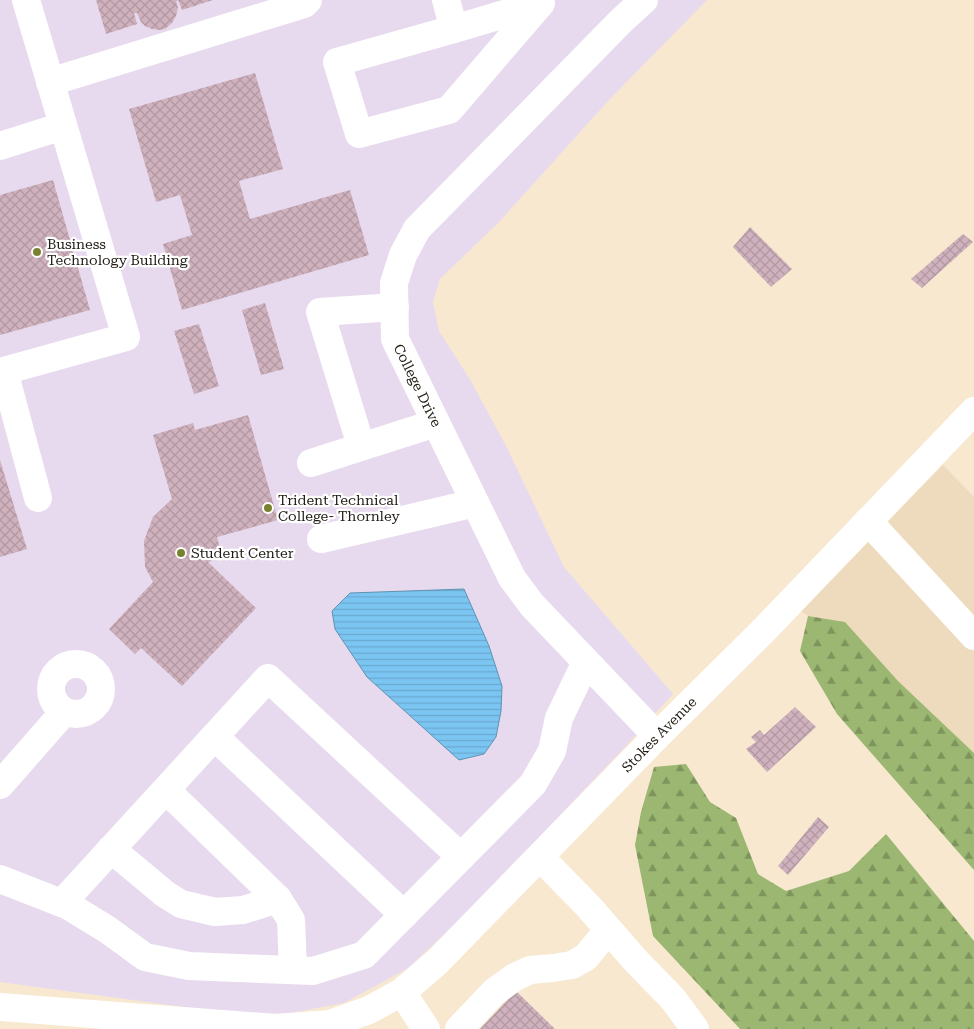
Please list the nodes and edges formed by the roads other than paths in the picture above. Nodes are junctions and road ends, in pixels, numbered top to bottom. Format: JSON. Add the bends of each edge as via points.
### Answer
{"nodes":[{"id":1,"x":26,"y":0,"type":"edge"},
{"id":2,"x":446,"y":0,"type":"edge"},
{"id":3,"x":644,"y":0,"type":"edge"},
{"id":4,"x":291,"y":3,"type":"edge"},
{"id":5,"x":618,"y":11,"type":"edge"},
{"id":6,"x":454,"y":29,"type":"junction"},
{"id":7,"x":50,"y":82,"type":"junction"},
{"id":8,"x":63,"y":126,"type":"junction"},
{"id":9,"x":0,"y":146,"type":"edge"},
{"id":10,"x":395,"y":307,"type":"junction"},
{"id":11,"x":2,"y":372,"type":"edge"},
{"id":12,"x":974,"y":411,"type":"edge"},
{"id":13,"x":436,"y":423,"type":"junction"},
{"id":14,"x":361,"y":446,"type":"junction"},
{"id":15,"x":311,"y":462,"type":"dead end"},
{"id":16,"x":38,"y":498,"type":"dead end"},
{"id":17,"x":475,"y":502,"type":"junction"},
{"id":18,"x":868,"y":521,"type":"junction"},
{"id":19,"x":321,"y":539,"type":"dead end"},
{"id":20,"x":974,"y":636,"type":"edge"},
{"id":21,"x":586,"y":662,"type":"junction"},
{"id":22,"x":64,"y":712,"type":"dead end"},
{"id":23,"x":657,"y":736,"type":"junction"},
{"id":24,"x":215,"y":737,"type":"junction"},
{"id":25,"x":0,"y":785,"type":"edge"},
{"id":26,"x":166,"y":790,"type":"junction"},
{"id":27,"x":112,"y":849,"type":"junction"},
{"id":28,"x":461,"y":857,"type":"junction"},
{"id":29,"x":540,"y":857,"type":"junction"},
{"id":30,"x":0,"y":879,"type":"edge"},
{"id":31,"x":278,"y":899,"type":"junction"},
{"id":32,"x":62,"y":903,"type":"junction"},
{"id":33,"x":404,"y":915,"type":"junction"},
{"id":34,"x":608,"y":930,"type":"junction"},
{"id":35,"x":293,"y":970,"type":"junction"},
{"id":36,"x":402,"y":992,"type":"junction"},
{"id":37,"x":0,"y":1007,"type":"edge"},
{"id":38,"x":320,"y":1027,"type":"edge"},
{"id":39,"x":426,"y":1029,"type":"edge"},
{"id":40,"x":459,"y":1029,"type":"edge"},
{"id":41,"x":695,"y":1029,"type":"edge"}],
"edges":[{"from":1,"to":7,"type":"street"},
{"from":2,"to":6,"type":"street"},
{"from":3,"to":5,"type":"street","name":"College Drive"},
{"from":4,"to":7,"type":"street"},
{"from":5,"to":10,"type":"street","name":"College Drive","via":[[416,229],[394,283]]},
{"from":6,"to":6,"type":"street","via":[[541,3],[449,110],[359,134],[337,62]]},
{"from":7,"to":8,"type":"street"},
{"from":8,"to":9,"type":"street"},
{"from":8,"to":11,"type":"street","via":[[126,337]]},
{"from":10,"to":13,"type":"street","name":"College Drive","via":[[395,339]]},
{"from":10,"to":14,"type":"street","via":[[320,312]]},
{"from":11,"to":16,"type":"street"},
{"from":12,"to":18,"type":"street","name":"Stokes Avenue"},
{"from":13,"to":14,"type":"street"},
{"from":13,"to":17,"type":"street","name":"College Drive"},
{"from":14,"to":15,"type":"street"},
{"from":17,"to":19,"type":"street"},
{"from":17,"to":21,"type":"street","name":"College Drive","via":[[512,578],[532,606]]},
{"from":18,"to":20,"type":"street"},
{"from":18,"to":23,"type":"street","name":"Stokes Avenue"},
{"from":21,"to":23,"type":"street","name":"College Drive"},
{"from":21,"to":28,"type":"street","via":[[559,718],[552,751],[533,784]]},
{"from":22,"to":25,"type":"street"},
{"from":23,"to":29,"type":"street","name":"Stokes Avenue"},
{"from":24,"to":26,"type":"street"},
{"from":24,"to":28,"type":"street","via":[[268,678]]},
{"from":24,"to":33,"type":"street"},
{"from":26,"to":27,"type":"street"},
{"from":26,"to":31,"type":"street"},
{"from":27,"to":31,"type":"street","via":[[165,894],[182,904],[215,912],[243,910]]},
{"from":27,"to":32,"type":"street"},
{"from":28,"to":33,"type":"street"},
{"from":29,"to":34,"type":"street"},
{"from":29,"to":36,"type":"street","name":"Stokes Avenue"},
{"from":30,"to":32,"type":"street"},
{"from":31,"to":35,"type":"street","via":[[292,920]]},
{"from":32,"to":35,"type":"street","via":[[145,957],[189,966]]},
{"from":33,"to":35,"type":"street","via":[[364,955],[313,971]]},
{"from":34,"to":40,"type":"street","via":[[586,957],[572,965],[530,970],[514,977],[494,992]]},
{"from":34,"to":41,"type":"street","via":[[672,998]]},
{"from":36,"to":38,"type":"street","name":"Stokes Avenue","via":[[369,1010]]},
{"from":36,"to":39,"type":"street"},
{"from":37,"to":38,"type":"street","name":"Stokes Avenue","via":[[275,1028]]}]}
